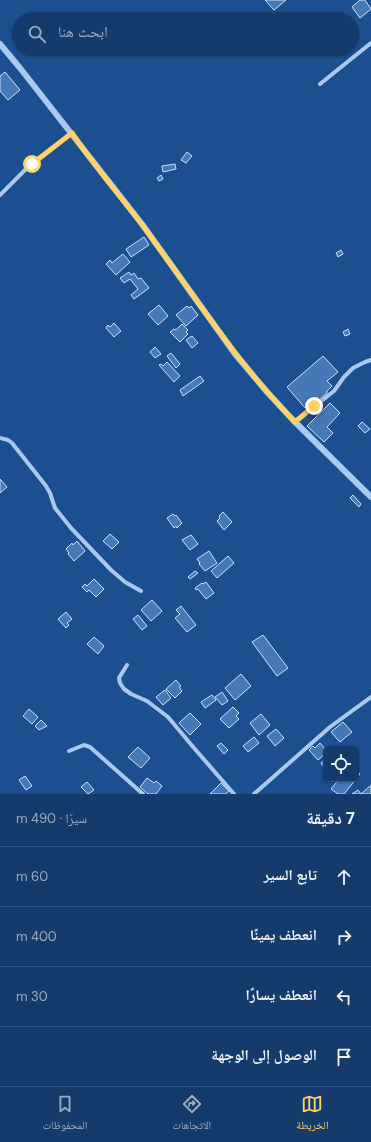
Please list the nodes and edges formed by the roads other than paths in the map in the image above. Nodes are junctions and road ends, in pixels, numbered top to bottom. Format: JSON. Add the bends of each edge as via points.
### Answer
{"nodes":[{"id":1,"x":371,"y":43,"type":"edge"},
{"id":2,"x":0,"y":44,"type":"edge"},
{"id":3,"x":359,"y":53,"type":"edge"},
{"id":4,"x":355,"y":56,"type":"edge"},
{"id":5,"x":320,"y":84,"type":"dead end"},
{"id":6,"x":72,"y":133,"type":"junction"},
{"id":7,"x":0,"y":195,"type":"edge"},
{"id":8,"x":371,"y":360,"type":"edge"},
{"id":9,"x":295,"y":422,"type":"junction"},
{"id":10,"x":0,"y":438,"type":"edge"},
{"id":11,"x":371,"y":496,"type":"edge"},
{"id":12,"x":141,"y":591,"type":"dead end"},
{"id":13,"x":127,"y":665,"type":"dead end"},
{"id":14,"x":371,"y":697,"type":"edge"},
{"id":15,"x":69,"y":751,"type":"dead end"},
{"id":16,"x":143,"y":794,"type":"edge"},
{"id":17,"x":234,"y":794,"type":"edge"},
{"id":18,"x":254,"y":794,"type":"edge"}],
"edges":[{"from":1,"to":3,"type":"street"},
{"from":2,"to":6,"type":"street"},
{"from":4,"to":5,"type":"street"},
{"from":6,"to":7,"type":"street","via":[[32,164]]},
{"from":6,"to":9,"type":"street","via":[[142,224],[235,354]]},
{"from":8,"to":9,"type":"street","via":[[353,368],[334,391]]},
{"from":9,"to":11,"type":"street"},
{"from":10,"to":12,"type":"street","via":[[12,443],[50,493],[55,508],[72,528],[111,570]]},
{"from":13,"to":17,"type":"street","via":[[120,678],[124,689],[147,700],[168,716]]},
{"from":14,"to":18,"type":"street","via":[[330,727]]},
{"from":15,"to":16,"type":"street","via":[[84,745],[90,746]]}]}
